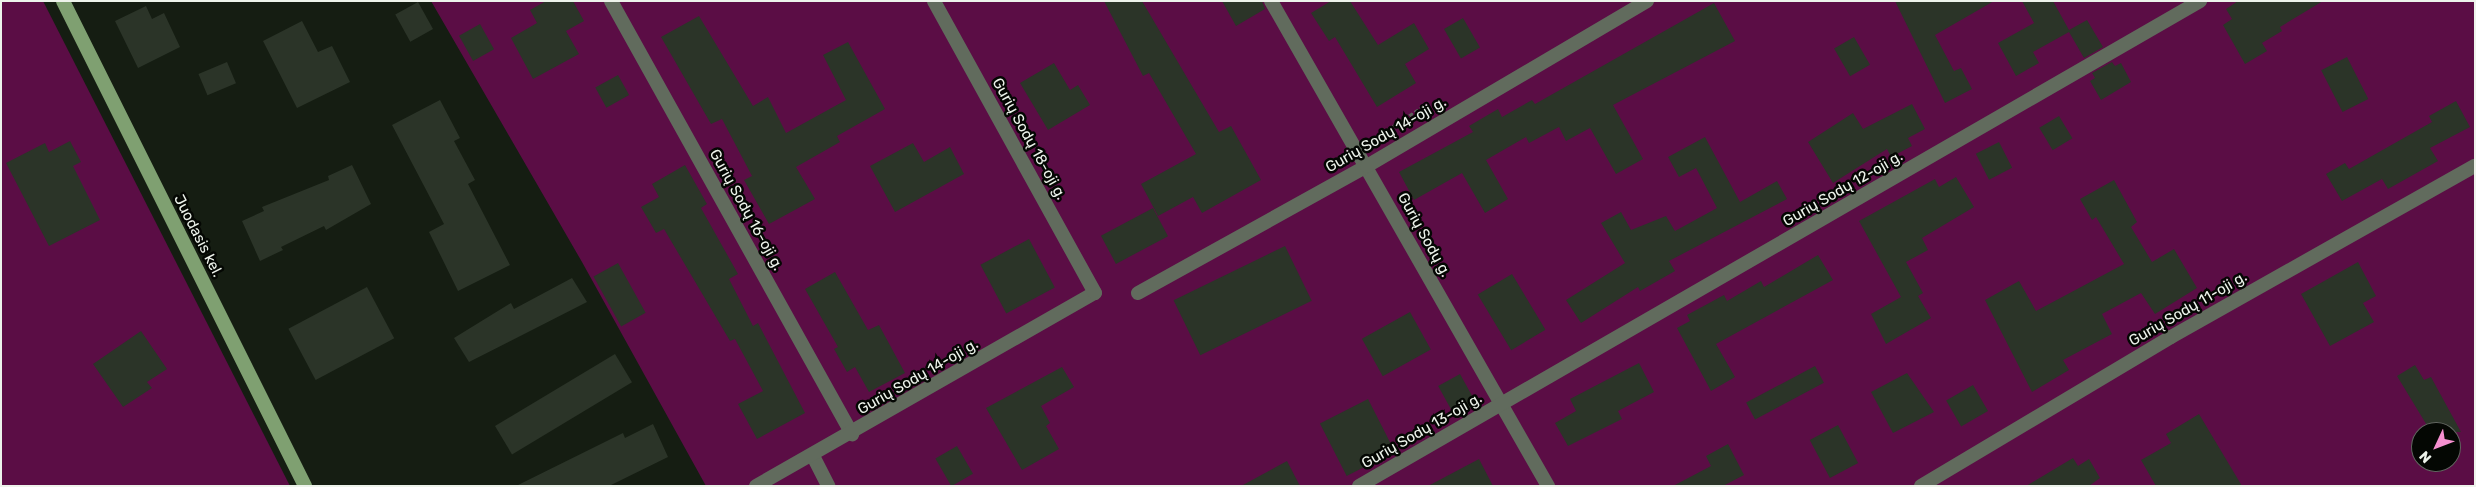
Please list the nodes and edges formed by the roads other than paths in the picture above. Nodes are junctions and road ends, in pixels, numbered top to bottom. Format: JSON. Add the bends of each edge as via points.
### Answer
{"nodes":[{"id":1,"x":63,"y":1,"type":"edge"},
{"id":2,"x":611,"y":1,"type":"edge"},
{"id":3,"x":934,"y":1,"type":"edge"},
{"id":4,"x":1271,"y":1,"type":"edge"},
{"id":5,"x":1648,"y":1,"type":"edge"},
{"id":6,"x":2200,"y":1,"type":"edge"},
{"id":7,"x":1367,"y":166,"type":"junction"},
{"id":8,"x":2475,"y":166,"type":"edge"},
{"id":9,"x":1095,"y":293,"type":"joint"},
{"id":10,"x":1138,"y":293,"type":"dead end"},
{"id":11,"x":1501,"y":405,"type":"junction"},
{"id":12,"x":852,"y":434,"type":"junction"},
{"id":13,"x":814,"y":456,"type":"junction"},
{"id":14,"x":305,"y":486,"type":"edge"},
{"id":15,"x":756,"y":486,"type":"edge"},
{"id":16,"x":828,"y":486,"type":"edge"},
{"id":17,"x":1359,"y":486,"type":"edge"},
{"id":18,"x":1548,"y":486,"type":"edge"},
{"id":19,"x":1921,"y":486,"type":"edge"}],
"edges":[{"from":1,"to":14,"type":"main road","name":"Juodasis kel."},
{"from":2,"to":12,"type":"street","name":"Gurių Sodų 16-oji g."},
{"from":3,"to":9,"type":"street","name":"Gurių Sodų 18-oji g."},
{"from":4,"to":7,"type":"street","name":"Gurių Sodų g."},
{"from":5,"to":7,"type":"street","name":"Gurių Sodų 14-oji g."},
{"from":6,"to":11,"type":"street","name":"Gurių Sodų 12-oji g."},
{"from":7,"to":10,"type":"street","name":"Gurių Sodų 14-oji g."},
{"from":7,"to":11,"type":"street","name":"Gurių Sodų g."},
{"from":8,"to":19,"type":"street","name":"Gurių Sodų 11-oji g.","via":[[2171,337]]},
{"from":9,"to":12,"type":"street","name":"Gurių Sodų 14-oji g."},
{"from":11,"to":17,"type":"street","name":"Gurių Sodų 13-oji g."},
{"from":11,"to":18,"type":"street","name":"Gurių Sodų g."},
{"from":12,"to":13,"type":"street","name":"Gurių Sodų 14-oji g."},
{"from":13,"to":15,"type":"street","name":"Gurių Sodų 14-oji g."},
{"from":13,"to":16,"type":"street"}]}
